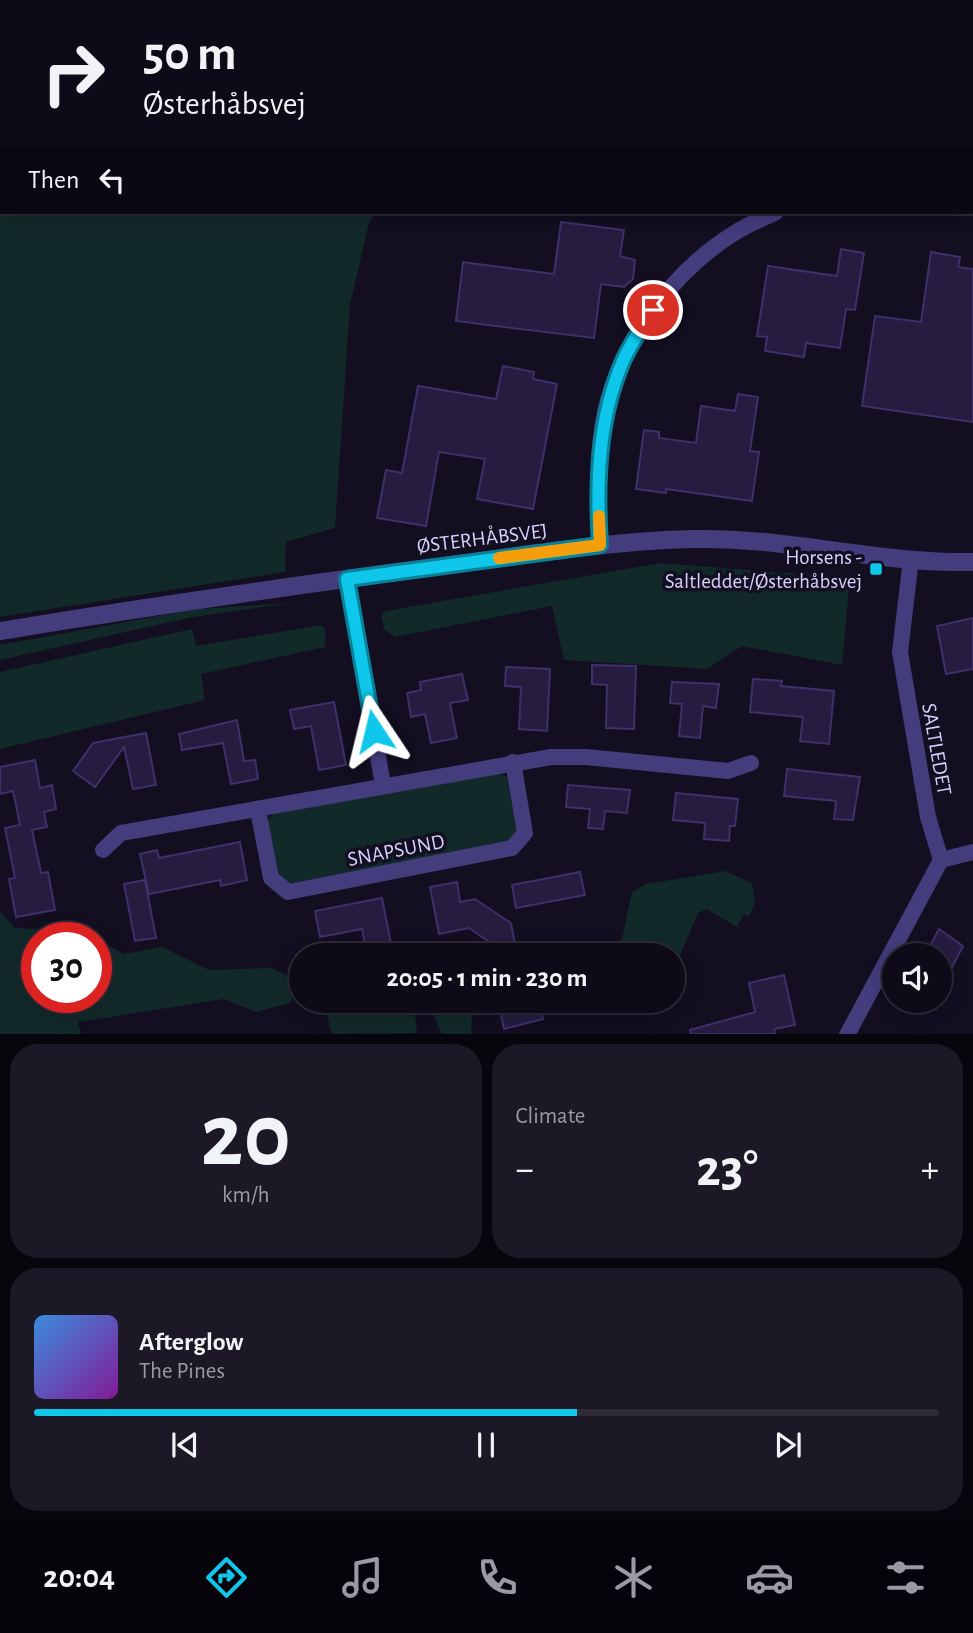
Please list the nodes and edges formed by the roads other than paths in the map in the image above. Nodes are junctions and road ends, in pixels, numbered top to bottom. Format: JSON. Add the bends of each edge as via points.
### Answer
{"nodes":[{"id":1,"x":772,"y":214,"type":"edge"},
{"id":2,"x":600,"y":545,"type":"junction"},
{"id":3,"x":911,"y":559,"type":"junction"},
{"id":4,"x":973,"y":562,"type":"edge"},
{"id":5,"x":347,"y":579,"type":"junction"},
{"id":6,"x":0,"y":631,"type":"edge"},
{"id":7,"x":513,"y":762,"type":"junction"},
{"id":8,"x":751,"y":763,"type":"dead end"},
{"id":9,"x":383,"y":785,"type":"junction"},
{"id":10,"x":258,"y":810,"type":"junction"},
{"id":11,"x":103,"y":850,"type":"dead end"},
{"id":12,"x":973,"y":852,"type":"edge"},
{"id":13,"x":941,"y":860,"type":"junction"},
{"id":14,"x":847,"y":1034,"type":"edge"}],
"edges":[{"from":1,"to":2,"type":"street","via":[[733,234],[689,269],[653,310],[624,359],[605,412],[599,470]]},
{"from":2,"to":3,"type":"street","name":"ØSTERHÅBSVEJ","via":[[694,539]]},
{"from":2,"to":5,"type":"street","name":"ØSTERHÅBSVEJ"},
{"from":3,"to":4,"type":"street","name":"ØSTERHÅBSVEJ"},
{"from":3,"to":13,"type":"street","name":"SALTLEDET","via":[[900,652],[928,817]]},
{"from":5,"to":6,"type":"street","name":"ØSTERHÅBSVEJ"},
{"from":5,"to":9,"type":"street"},
{"from":7,"to":8,"type":"street","via":[[586,757],[728,771]]},
{"from":7,"to":9,"type":"street"},
{"from":7,"to":10,"type":"street","name":"SNAPSUND","via":[[525,833],[512,848],[397,872],[288,892],[271,878]]},
{"from":9,"to":10,"type":"street"},
{"from":10,"to":11,"type":"street","via":[[121,833]]},
{"from":12,"to":13,"type":"street"},
{"from":13,"to":14,"type":"street"}]}
